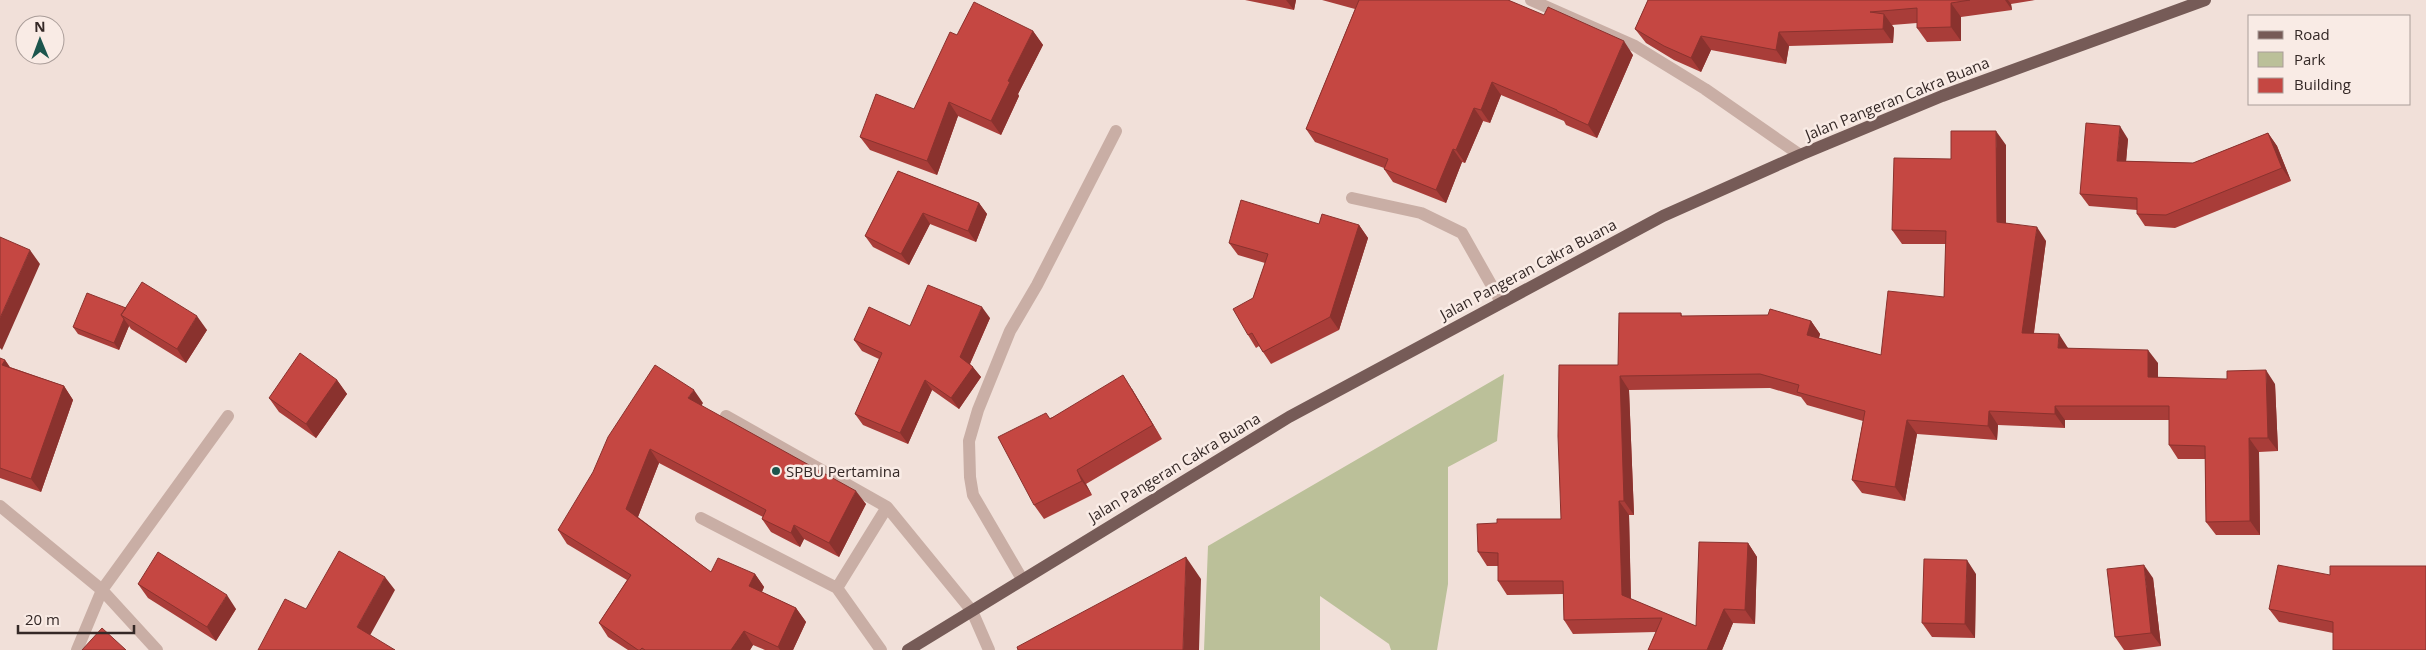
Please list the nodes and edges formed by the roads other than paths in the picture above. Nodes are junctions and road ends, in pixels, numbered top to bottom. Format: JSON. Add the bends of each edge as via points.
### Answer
{"nodes":[{"id":1,"x":1531,"y":0,"type":"edge"},
{"id":2,"x":2205,"y":0,"type":"edge"},
{"id":3,"x":1116,"y":131,"type":"dead end"},
{"id":4,"x":1800,"y":155,"type":"junction"},
{"id":5,"x":1352,"y":198,"type":"dead end"},
{"id":6,"x":1501,"y":302,"type":"junction"},
{"id":7,"x":228,"y":416,"type":"dead end"},
{"id":8,"x":726,"y":416,"type":"dead end"},
{"id":9,"x":0,"y":506,"type":"edge"},
{"id":10,"x":887,"y":507,"type":"junction"},
{"id":11,"x":701,"y":518,"type":"dead end"},
{"id":12,"x":1022,"y":579,"type":"junction"},
{"id":13,"x":837,"y":588,"type":"junction"},
{"id":14,"x":102,"y":590,"type":"junction"},
{"id":15,"x":972,"y":611,"type":"junction"},
{"id":16,"x":77,"y":650,"type":"edge"},
{"id":17,"x":157,"y":650,"type":"edge"},
{"id":18,"x":881,"y":650,"type":"edge"},
{"id":19,"x":908,"y":650,"type":"edge"},
{"id":20,"x":989,"y":650,"type":"edge"}],
"edges":[{"from":1,"to":4,"type":"street","via":[[1635,46],[1705,89]]},
{"from":2,"to":4,"type":"main road","name":"Jalan Pangeran Cakra Buana","via":[[1942,96]]},
{"from":3,"to":12,"type":"street","via":[[1010,331],[969,441],[973,495]]},
{"from":4,"to":6,"type":"main road","name":"Jalan Pangeran Cakra Buana","via":[[1663,216]]},
{"from":5,"to":6,"type":"street","via":[[1421,213],[1462,233]]},
{"from":6,"to":12,"type":"main road","name":"Jalan Pangeran Cakra Buana","via":[[1289,417]]},
{"from":7,"to":14,"type":"street"},
{"from":8,"to":10,"type":"street"},
{"from":9,"to":14,"type":"street"},
{"from":10,"to":13,"type":"street"},
{"from":10,"to":15,"type":"street"},
{"from":11,"to":13,"type":"street"},
{"from":12,"to":15,"type":"main road","name":"Jalan Pangeran Cakra Buana"},
{"from":13,"to":18,"type":"street"},
{"from":14,"to":16,"type":"street"},
{"from":14,"to":17,"type":"street"},
{"from":15,"to":19,"type":"main road","name":"Jalan Pangeran Cakra Buana"},
{"from":15,"to":20,"type":"street"}]}
